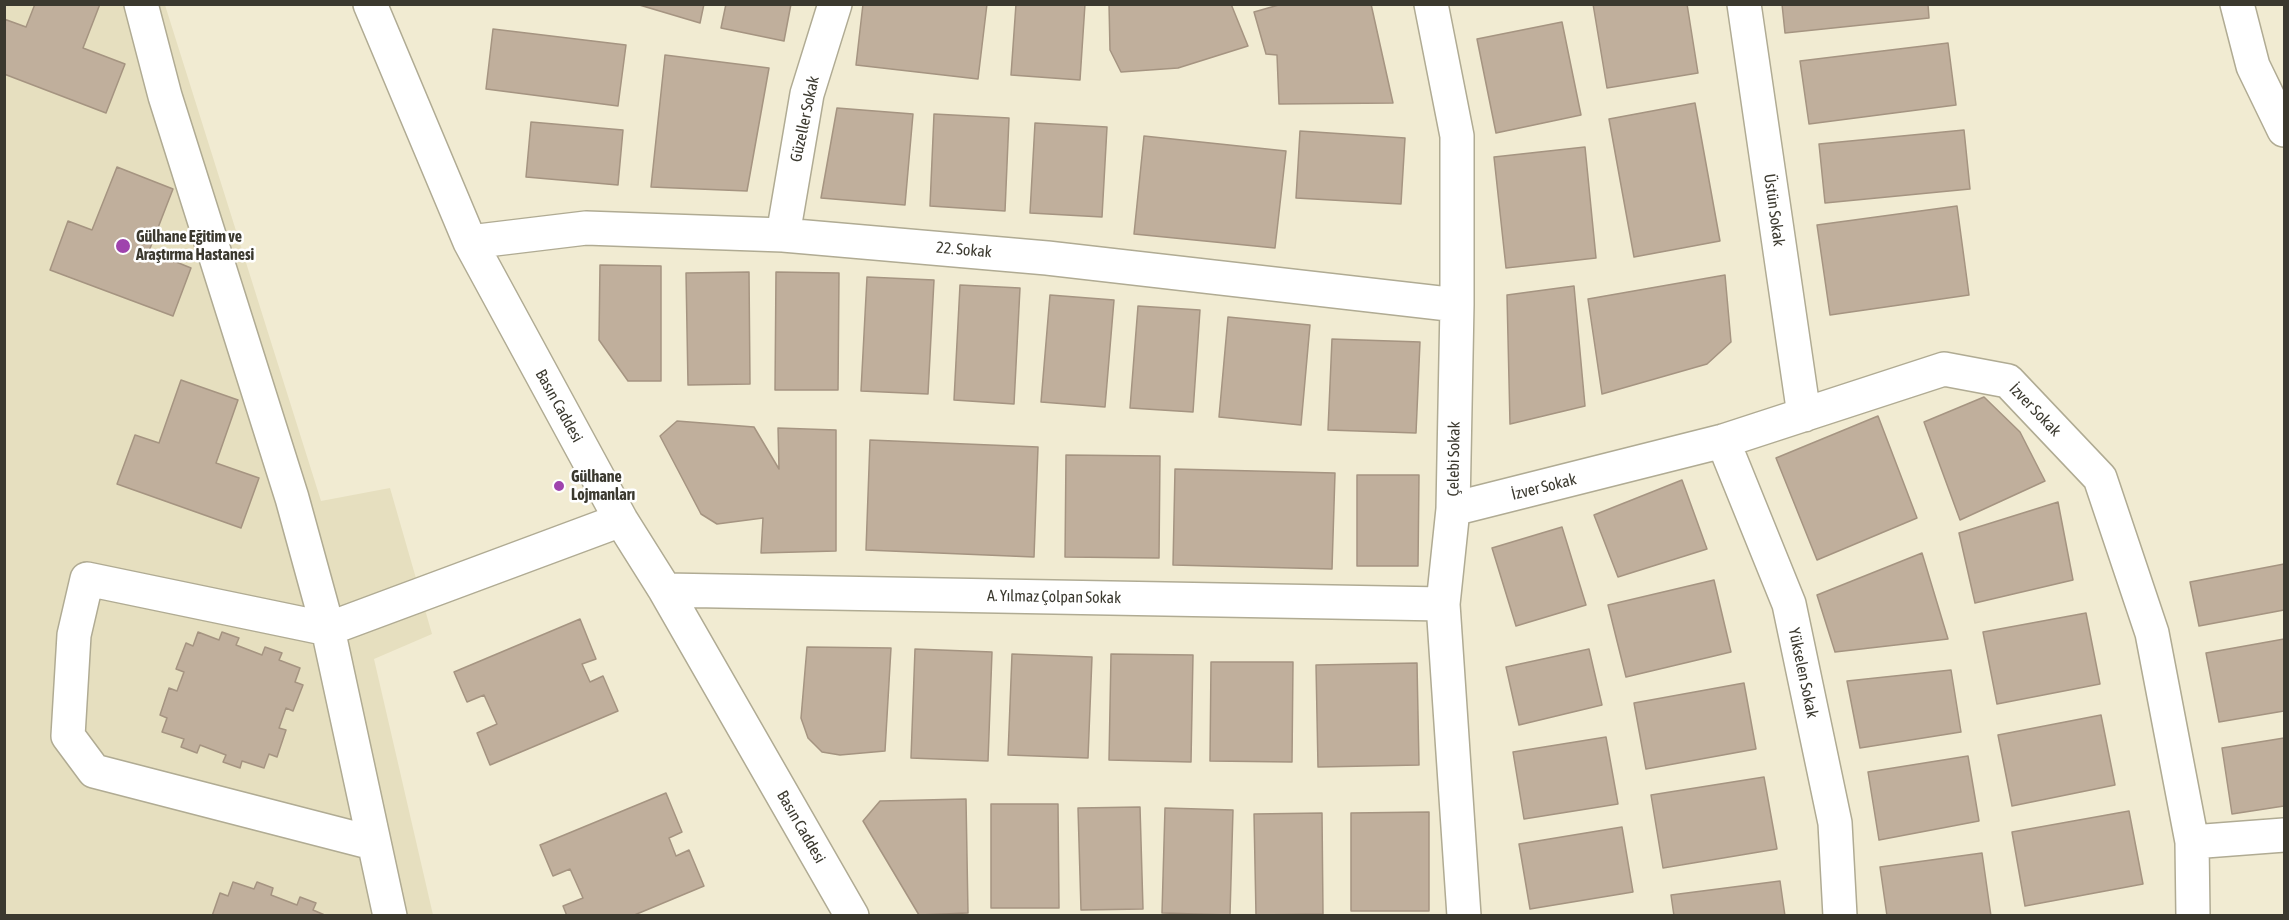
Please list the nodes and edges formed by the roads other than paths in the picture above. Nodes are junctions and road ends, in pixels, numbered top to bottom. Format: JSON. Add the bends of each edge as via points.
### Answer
{"nodes":[{"id":1,"x":141,"y":4,"type":"edge"},
{"id":2,"x":370,"y":4,"type":"edge"},
{"id":3,"x":835,"y":4,"type":"edge"},
{"id":4,"x":1431,"y":4,"type":"edge"},
{"id":5,"x":1744,"y":4,"type":"edge"},
{"id":6,"x":2237,"y":4,"type":"edge"},
{"id":7,"x":2284,"y":130,"type":"edge"},
{"id":8,"x":783,"y":235,"type":"junction"},
{"id":9,"x":470,"y":242,"type":"junction"},
{"id":10,"x":1457,"y":305,"type":"junction"},
{"id":11,"x":1804,"y":415,"type":"junction"},
{"id":12,"x":1723,"y":441,"type":"junction"},
{"id":13,"x":1453,"y":510,"type":"junction"},
{"id":14,"x":621,"y":520,"type":"junction"},
{"id":15,"x":665,"y":590,"type":"junction"},
{"id":16,"x":1443,"y":604,"type":"junction"},
{"id":17,"x":328,"y":629,"type":"junction"},
{"id":18,"x":2284,"y":835,"type":"edge"},
{"id":19,"x":2192,"y":842,"type":"junction"},
{"id":20,"x":373,"y":843,"type":"junction"},
{"id":21,"x":390,"y":915,"type":"edge"},
{"id":22,"x":852,"y":915,"type":"edge"},
{"id":23,"x":1464,"y":915,"type":"edge"},
{"id":24,"x":1840,"y":915,"type":"edge"},
{"id":25,"x":2193,"y":915,"type":"edge"}],
"edges":[{"from":1,"to":17,"type":"street","via":[[165,96],[292,498]]},
{"from":2,"to":9,"type":"street","name":"Basın Caddesi"},
{"from":3,"to":8,"type":"street","name":"Güzeller Sokak","via":[[807,94]]},
{"from":4,"to":10,"type":"street","name":"Çelebi Sokak","via":[[1457,136]]},
{"from":5,"to":11,"type":"street","name":"Üstün Sokak"},
{"from":6,"to":7,"type":"street","via":[[2253,66]]},
{"from":8,"to":9,"type":"street","name":"22. Sokak","via":[[586,228]]},
{"from":8,"to":10,"type":"street","name":"22. Sokak","via":[[1047,258]]},
{"from":9,"to":14,"type":"street","name":"Basın Caddesi"},
{"from":10,"to":13,"type":"street","name":"Çelebi Sokak"},
{"from":11,"to":12,"type":"street","name":"İzver Sokak"},
{"from":11,"to":19,"type":"street","name":"İzver Sokak","via":[[1944,369],[2008,381],[2100,478],[2152,633]]},
{"from":12,"to":13,"type":"street","name":"İzver Sokak"},
{"from":12,"to":24,"type":"street","name":"Yükselen Sokak","via":[[1789,604],[1835,823]]},
{"from":13,"to":16,"type":"street","name":"Çelebi Sokak"},
{"from":14,"to":15,"type":"street","name":"Basın Caddesi"},
{"from":14,"to":17,"type":"street"},
{"from":15,"to":16,"type":"street","name":"A. Yılmaz Çolpan Sokak"},
{"from":15,"to":22,"type":"street","name":"Basın Caddesi"},
{"from":16,"to":23,"type":"street","name":"Çelebi Sokak"},
{"from":17,"to":20,"type":"street"},
{"from":17,"to":20,"type":"street","via":[[87,579],[74,635],[68,736],[94,771]]},
{"from":18,"to":19,"type":"street"},
{"from":19,"to":25,"type":"street","name":"İzver Sokak"},
{"from":20,"to":21,"type":"street"}]}
